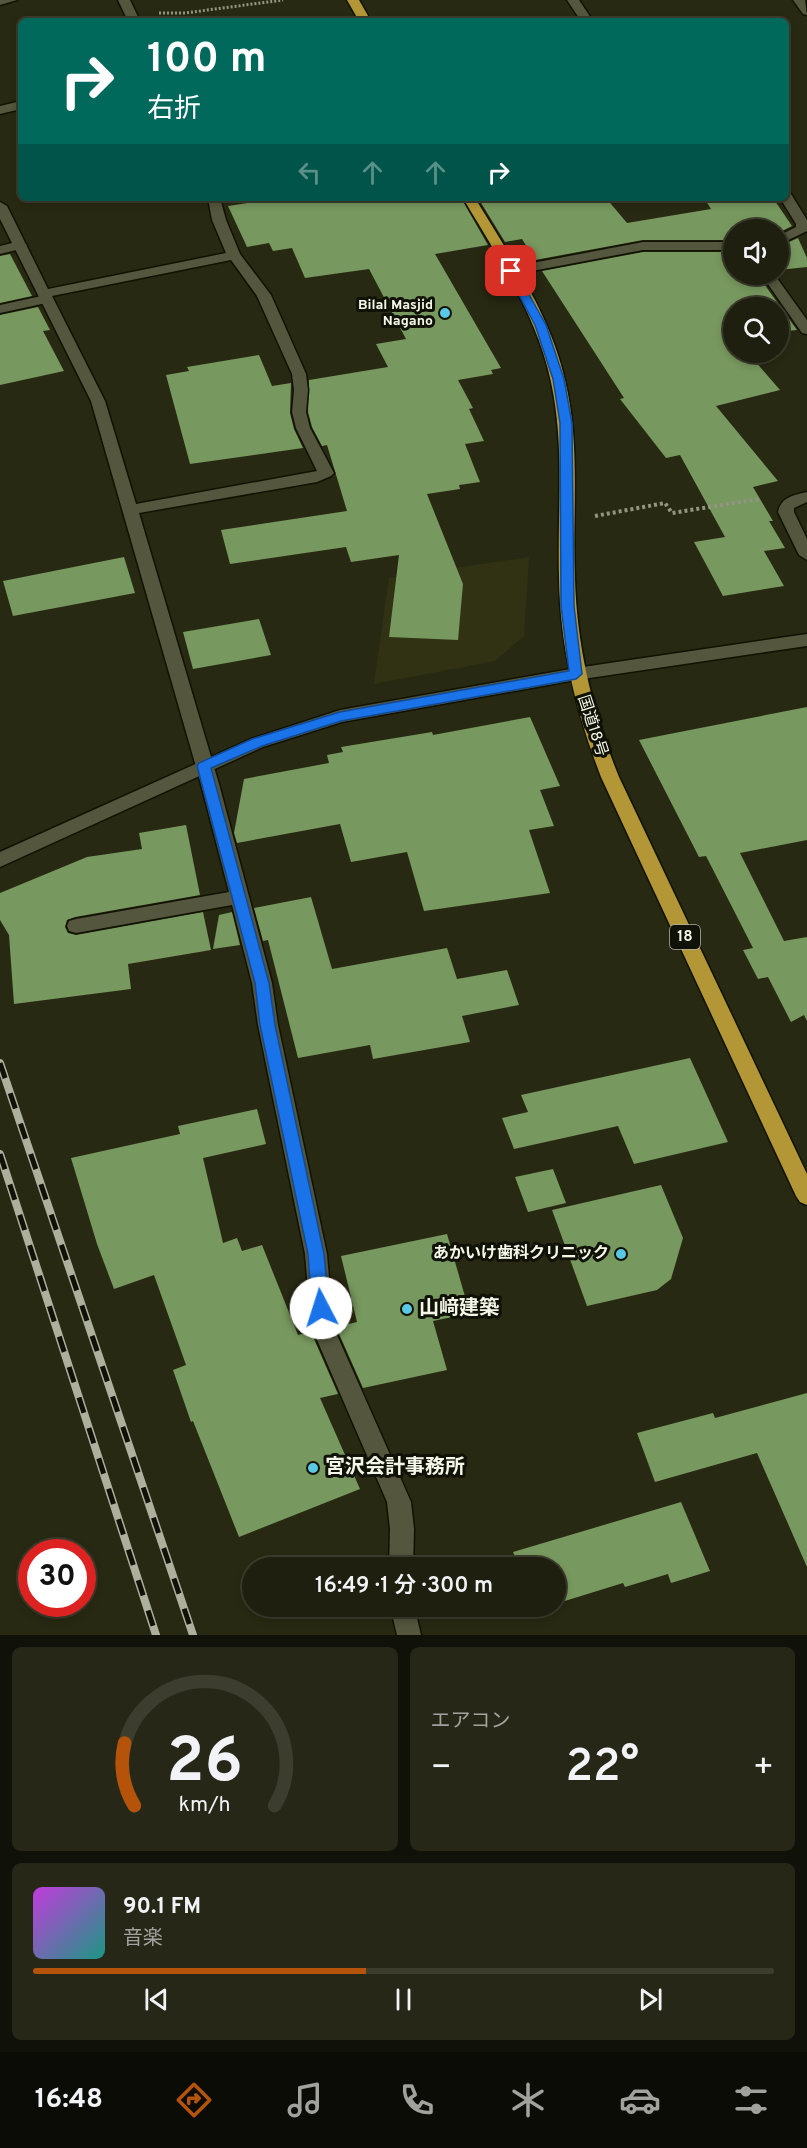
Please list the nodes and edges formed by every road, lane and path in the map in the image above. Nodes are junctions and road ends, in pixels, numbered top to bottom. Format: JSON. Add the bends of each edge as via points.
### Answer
{"nodes":[{"id":1,"x":11,"y":0,"type":"edge"},
{"id":2,"x":283,"y":0,"type":"edge"},
{"id":3,"x":356,"y":0,"type":"edge"},
{"id":4,"x":573,"y":0,"type":"edge"},
{"id":5,"x":799,"y":0,"type":"edge"},
{"id":6,"x":0,"y":2,"type":"edge"},
{"id":7,"x":126,"y":5,"type":"edge"},
{"id":8,"x":807,"y":12,"type":"edge"},
{"id":9,"x":364,"y":18,"type":"edge"},
{"id":10,"x":584,"y":18,"type":"edge"},
{"id":11,"x":18,"y":106,"type":"edge"},
{"id":12,"x":0,"y":110,"type":"edge"},
{"id":13,"x":789,"y":200,"type":"edge"},
{"id":14,"x":215,"y":201,"type":"edge"},
{"id":15,"x":471,"y":201,"type":"edge"},
{"id":16,"x":0,"y":206,"type":"edge"},
{"id":17,"x":801,"y":211,"type":"edge"},
{"id":18,"x":789,"y":236,"type":"edge"},
{"id":19,"x":20,"y":245,"type":"junction"},
{"id":20,"x":723,"y":246,"type":"edge"},
{"id":21,"x":0,"y":250,"type":"edge"},
{"id":22,"x":234,"y":255,"type":"junction"},
{"id":23,"x":511,"y":271,"type":"junction"},
{"id":24,"x":775,"y":285,"type":"edge"},
{"id":25,"x":45,"y":296,"type":"junction"},
{"id":26,"x":0,"y":309,"type":"edge"},
{"id":27,"x":807,"y":330,"type":"edge"},
{"id":28,"x":801,"y":498,"type":"edge"},
{"id":29,"x":129,"y":510,"type":"junction"},
{"id":30,"x":568,"y":521,"type":"junction"},
{"id":31,"x":807,"y":555,"type":"edge"},
{"id":32,"x":807,"y":640,"type":"edge"},
{"id":33,"x":576,"y":674,"type":"junction"},
{"id":34,"x":203,"y":766,"type":"junction"},
{"id":35,"x":0,"y":860,"type":"edge"},
{"id":36,"x":239,"y":897,"type":"junction"},
{"id":37,"x":76,"y":926,"type":"dead end"},
{"id":38,"x":807,"y":1196,"type":"edge"},
{"id":39,"x":401,"y":1557,"type":"edge"},
{"id":40,"x":405,"y":1617,"type":"edge"},
{"id":41,"x":409,"y":1635,"type":"edge"}],
"edges":[{"from":1,"to":6,"type":"street"},
{"from":2,"to":7,"type":"path","via":[[170,14]]},
{"from":3,"to":9,"type":"highway"},
{"from":4,"to":10,"type":"street"},
{"from":5,"to":8,"type":"street"},
{"from":11,"to":12,"type":"street"},
{"from":13,"to":17,"type":"street"},
{"from":14,"to":22,"type":"street"},
{"from":15,"to":23,"type":"highway","name":"国道18号","number":"18"},
{"from":16,"to":19,"type":"street"},
{"from":17,"to":18,"type":"street","via":[[802,229]]},
{"from":19,"to":21,"type":"street"},
{"from":19,"to":25,"type":"street"},
{"from":20,"to":23,"type":"street","via":[[643,246]]},
{"from":22,"to":25,"type":"street"},
{"from":22,"to":29,"type":"street","via":[[264,295],[299,374],[303,428],[326,473]]},
{"from":23,"to":30,"type":"highway","name":"国道18号","number":"18","via":[[540,325],[558,379],[566,423]]},
{"from":24,"to":27,"type":"street"},
{"from":25,"to":26,"type":"street"},
{"from":25,"to":29,"type":"street","via":[[98,401]]},
{"from":28,"to":30,"type":"path","via":[[769,498],[672,513],[665,503]]},
{"from":28,"to":31,"type":"street","via":[[787,506],[786,512]]},
{"from":29,"to":34,"type":"street"},
{"from":30,"to":33,"type":"highway","name":"国道18号","number":"18","via":[[567,606]]},
{"from":32,"to":33,"type":"street"},
{"from":33,"to":34,"type":"street","via":[[340,716],[257,742]]},
{"from":33,"to":38,"type":"highway","name":"国道18号","number":"18","via":[[589,726],[610,777]]},
{"from":34,"to":35,"type":"street"},
{"from":34,"to":36,"type":"street"},
{"from":36,"to":37,"type":"street"},
{"from":36,"to":39,"type":"street","via":[[262,983],[316,1254],[322,1326],[399,1502]]},
{"from":40,"to":41,"type":"street"}]}
